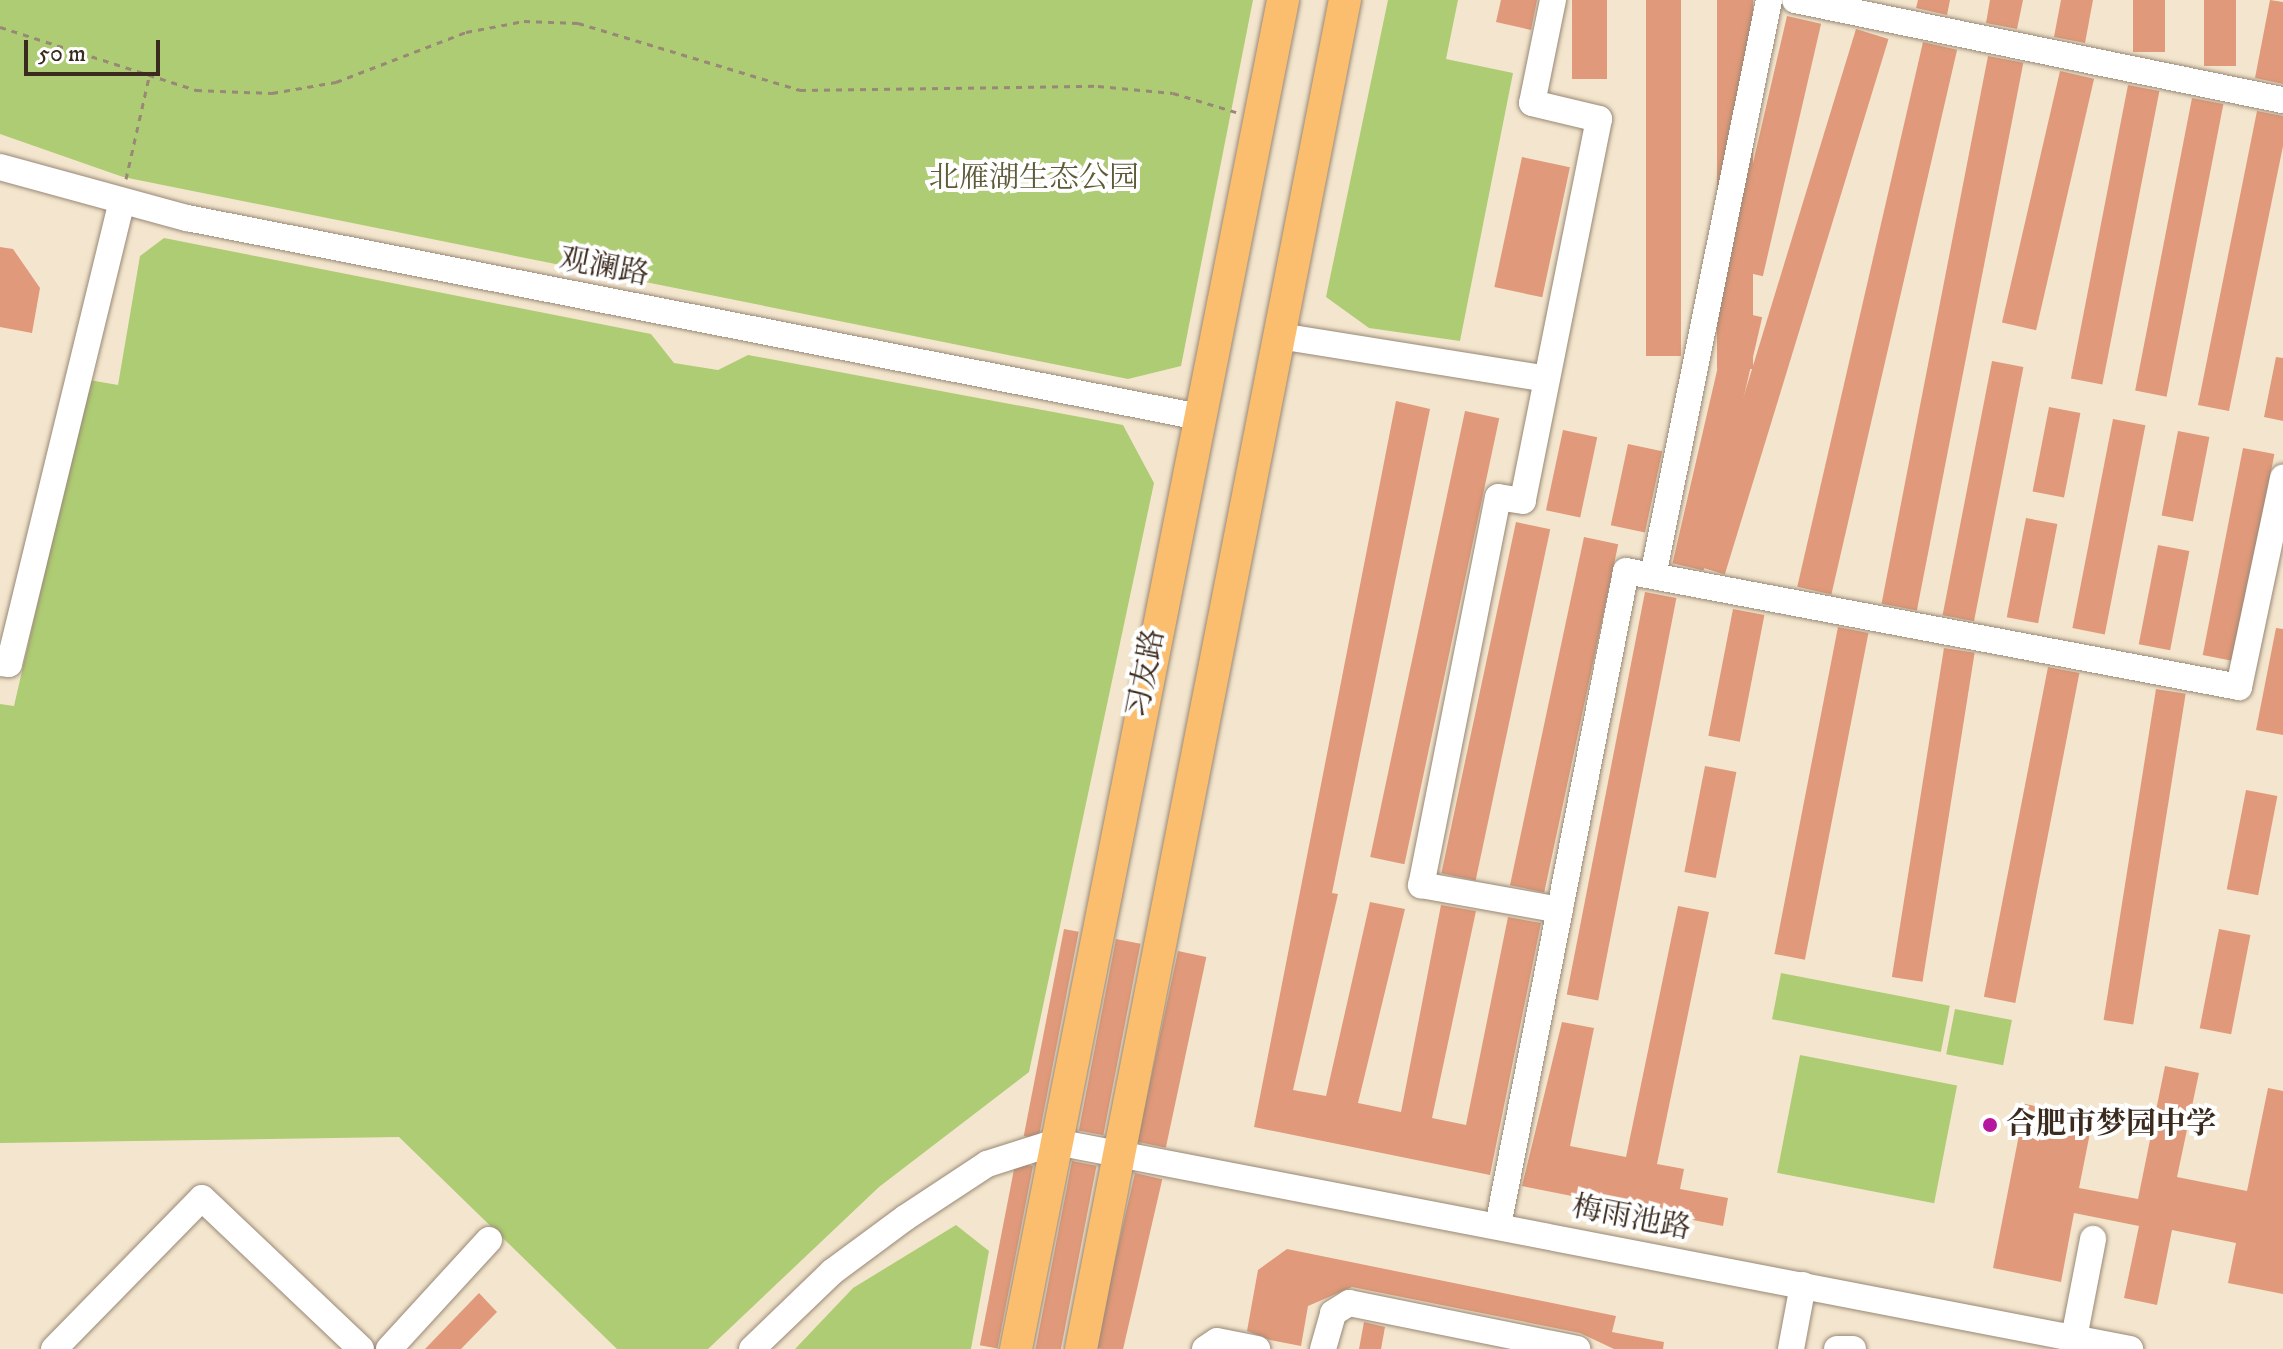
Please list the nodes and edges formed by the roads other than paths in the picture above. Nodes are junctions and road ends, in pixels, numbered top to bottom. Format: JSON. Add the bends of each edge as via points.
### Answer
{"nodes":[{"id":1,"x":1283,"y":0,"type":"edge"},
{"id":2,"x":1345,"y":0,"type":"edge"},
{"id":3,"x":1553,"y":0,"type":"edge"},
{"id":4,"x":1769,"y":0,"type":"edge"},
{"id":5,"x":1795,"y":0,"type":"edge"},
{"id":6,"x":2283,"y":100,"type":"edge"},
{"id":7,"x":0,"y":167,"type":"edge"},
{"id":8,"x":121,"y":203,"type":"junction"},
{"id":9,"x":1279,"y":336,"type":"junction"},
{"id":10,"x":1547,"y":379,"type":"junction"},
{"id":11,"x":1199,"y":417,"type":"junction"},
{"id":12,"x":2283,"y":478,"type":"edge"},
{"id":13,"x":1653,"y":576,"type":"junction"},
{"id":14,"x":0,"y":663,"type":"edge"},
{"id":15,"x":1560,"y":910,"type":"junction"},
{"id":16,"x":1056,"y":1142,"type":"junction"},
{"id":17,"x":1120,"y":1152,"type":"junction"},
{"id":18,"x":1498,"y":1226,"type":"junction"},
{"id":19,"x":2093,"y":1239,"type":"dead end"},
{"id":20,"x":489,"y":1240,"type":"dead end"},
{"id":21,"x":1803,"y":1285,"type":"junction"},
{"id":22,"x":2074,"y":1338,"type":"junction"},
{"id":23,"x":54,"y":1349,"type":"edge"},
{"id":24,"x":361,"y":1349,"type":"edge"},
{"id":25,"x":389,"y":1349,"type":"edge"},
{"id":26,"x":752,"y":1349,"type":"edge"},
{"id":27,"x":1016,"y":1349,"type":"edge"},
{"id":28,"x":1081,"y":1349,"type":"edge"},
{"id":29,"x":1205,"y":1349,"type":"edge"},
{"id":30,"x":1257,"y":1349,"type":"edge"},
{"id":31,"x":1323,"y":1349,"type":"edge"},
{"id":32,"x":1577,"y":1349,"type":"edge"},
{"id":33,"x":1791,"y":1349,"type":"edge"},
{"id":34,"x":1837,"y":1349,"type":"edge"},
{"id":35,"x":1853,"y":1349,"type":"edge"},
{"id":36,"x":2130,"y":1349,"type":"edge"}],
"edges":[{"from":1,"to":11,"type":"main road","name":"习友路"},
{"from":2,"to":9,"type":"main road"},
{"from":3,"to":10,"type":"street","via":[[1532,103],[1599,119]]},
{"from":4,"to":13,"type":"street"},
{"from":5,"to":6,"type":"street"},
{"from":7,"to":8,"type":"street","name":"观澜路"},
{"from":8,"to":11,"type":"street","name":"观澜路"},
{"from":8,"to":14,"type":"street","via":[[9,664]]},
{"from":9,"to":10,"type":"street"},
{"from":9,"to":17,"type":"main road"},
{"from":10,"to":15,"type":"street","via":[[1523,501],[1498,497],[1421,885]]},
{"from":11,"to":16,"type":"main road","name":"习友路"},
{"from":12,"to":13,"type":"street","via":[[2239,687]]},
{"from":13,"to":15,"type":"street","via":[[1626,571]]},
{"from":15,"to":18,"type":"street"},
{"from":16,"to":17,"type":"street","name":"梅雨池路"},
{"from":16,"to":26,"type":"street","via":[[987,1164],[905,1218],[832,1272]]},
{"from":16,"to":27,"type":"main road","name":"习友路"},
{"from":17,"to":18,"type":"street","name":"梅雨池路"},
{"from":17,"to":28,"type":"main road"},
{"from":18,"to":21,"type":"street","name":"梅雨池路"},
{"from":19,"to":22,"type":"street"},
{"from":20,"to":25,"type":"street"},
{"from":21,"to":22,"type":"street","name":"梅雨池路"},
{"from":21,"to":33,"type":"street"},
{"from":22,"to":36,"type":"street","name":"梅雨池路"},
{"from":23,"to":24,"type":"street","via":[[202,1198]]},
{"from":29,"to":30,"type":"street","via":[[1217,1341]]},
{"from":31,"to":32,"type":"street","via":[[1333,1313],[1349,1303]]},
{"from":34,"to":35,"type":"street"}]}
